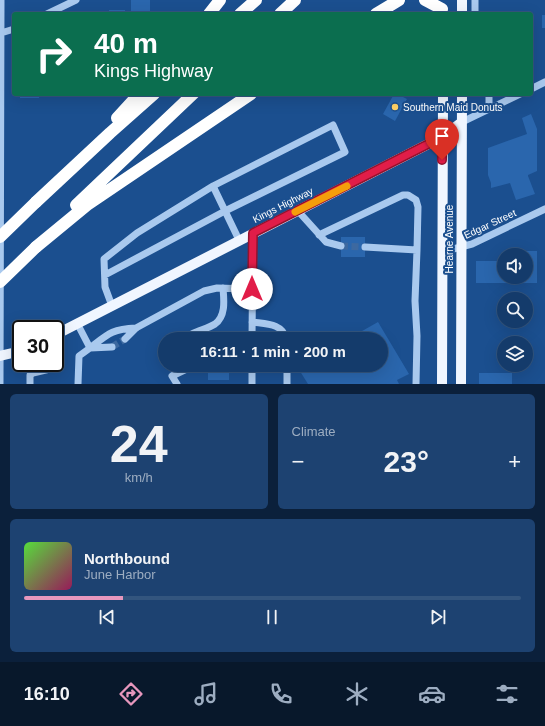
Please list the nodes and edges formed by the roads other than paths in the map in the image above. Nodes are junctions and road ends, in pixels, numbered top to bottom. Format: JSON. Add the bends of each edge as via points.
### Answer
{"nodes":[{"id":1,"x":1,"y":0,"type":"edge"},
{"id":2,"x":76,"y":0,"type":"edge"},
{"id":3,"x":220,"y":0,"type":"edge"},
{"id":4,"x":256,"y":0,"type":"edge"},
{"id":5,"x":295,"y":0,"type":"edge"},
{"id":6,"x":399,"y":0,"type":"edge"},
{"id":7,"x":425,"y":0,"type":"edge"},
{"id":8,"x":462,"y":0,"type":"edge"},
{"id":9,"x":475,"y":0,"type":"edge"},
{"id":10,"x":442,"y":8,"type":"edge"},
{"id":11,"x":51,"y":12,"type":"edge"},
{"id":12,"x":211,"y":12,"type":"edge"},
{"id":13,"x":242,"y":12,"type":"edge"},
{"id":14,"x":282,"y":12,"type":"edge"},
{"id":15,"x":379,"y":12,"type":"edge"},
{"id":16,"x":462,"y":12,"type":"edge"},
{"id":17,"x":475,"y":12,"type":"edge"},
{"id":18,"x":12,"y":30,"type":"edge"},
{"id":19,"x":1,"y":33,"type":"edge"},
{"id":20,"x":545,"y":82,"type":"edge"},
{"id":21,"x":533,"y":88,"type":"edge"},
{"id":22,"x":137,"y":96,"type":"edge"},
{"id":23,"x":152,"y":96,"type":"edge"},
{"id":24,"x":192,"y":96,"type":"edge"},
{"id":25,"x":248,"y":96,"type":"edge"},
{"id":26,"x":443,"y":96,"type":"edge"},
{"id":27,"x":462,"y":96,"type":"edge"},
{"id":28,"x":489,"y":96,"type":"edge"},
{"id":29,"x":516,"y":96,"type":"edge"},
{"id":30,"x":489,"y":109,"type":"junction"},
{"id":31,"x":462,"y":122,"type":"junction"},
{"id":32,"x":442,"y":137,"type":"junction"},
{"id":33,"x":0,"y":154,"type":"edge"},
{"id":34,"x":212,"y":186,"type":"junction"},
{"id":35,"x":36,"y":202,"type":"junction"},
{"id":36,"x":545,"y":209,"type":"edge"},
{"id":37,"x":226,"y":211,"type":"junction"},
{"id":38,"x":298,"y":211,"type":"junction"},
{"id":39,"x":253,"y":233,"type":"junction"},
{"id":40,"x":319,"y":235,"type":"junction"},
{"id":41,"x":0,"y":237,"type":"edge"},
{"id":42,"x":239,"y":240,"type":"junction"},
{"id":43,"x":36,"y":246,"type":"junction"},
{"id":44,"x":340,"y":246,"type":"tunnel mouth"},
{"id":45,"x":365,"y":247,"type":"tunnel mouth"},
{"id":46,"x":461,"y":248,"type":"junction"},
{"id":47,"x":417,"y":250,"type":"junction"},
{"id":48,"x":442,"y":252,"type":"junction"},
{"id":49,"x":104,"y":275,"type":"junction"},
{"id":50,"x":0,"y":282,"type":"edge"},
{"id":51,"x":223,"y":288,"type":"junction"},
{"id":52,"x":252,"y":289,"type":"junction"},
{"id":53,"x":442,"y":302,"type":"junction"},
{"id":54,"x":461,"y":302,"type":"junction"},
{"id":55,"x":112,"y":306,"type":"junction"},
{"id":56,"x":252,"y":322,"type":"junction"},
{"id":57,"x":77,"y":324,"type":"junction"},
{"id":58,"x":136,"y":328,"type":"junction"},
{"id":59,"x":64,"y":330,"type":"edge"},
{"id":60,"x":197,"y":332,"type":"edge"},
{"id":61,"x":252,"y":332,"type":"edge"},
{"id":62,"x":283,"y":332,"type":"edge"},
{"id":63,"x":125,"y":339,"type":"tunnel mouth"},
{"id":64,"x":112,"y":347,"type":"tunnel mouth"},
{"id":65,"x":90,"y":348,"type":"junction"},
{"id":66,"x":12,"y":353,"type":"edge"},
{"id":67,"x":0,"y":356,"type":"edge"},
{"id":68,"x":37,"y":372,"type":"edge"},
{"id":69,"x":180,"y":372,"type":"edge"},
{"id":70,"x":252,"y":372,"type":"edge"},
{"id":71,"x":287,"y":372,"type":"edge"},
{"id":72,"x":416,"y":382,"type":"edge"},
{"id":73,"x":0,"y":384,"type":"edge"},
{"id":74,"x":30,"y":384,"type":"edge"},
{"id":75,"x":78,"y":384,"type":"edge"},
{"id":76,"x":177,"y":384,"type":"edge"},
{"id":77,"x":252,"y":384,"type":"edge"},
{"id":78,"x":287,"y":384,"type":"edge"},
{"id":79,"x":409,"y":384,"type":"edge"},
{"id":80,"x":442,"y":384,"type":"edge"},
{"id":81,"x":461,"y":384,"type":"edge"}],
"edges":[{"from":1,"to":19,"type":"street"},
{"from":2,"to":11,"type":"street"},
{"from":3,"to":12,"type":"highway"},
{"from":4,"to":13,"type":"highway"},
{"from":5,"to":14,"type":"highway"},
{"from":6,"to":15,"type":"highway"},
{"from":7,"to":10,"type":"highway"},
{"from":8,"to":16,"type":"main road"},
{"from":9,"to":17,"type":"street"},
{"from":18,"to":19,"type":"street"},
{"from":19,"to":33,"type":"street"},
{"from":20,"to":21,"type":"street"},
{"from":22,"to":35,"type":"highway"},
{"from":23,"to":35,"type":"highway"},
{"from":24,"to":43,"type":"highway","via":[[112,170]]},
{"from":25,"to":43,"type":"highway","via":[[87,205]]},
{"from":26,"to":32,"type":"main road","name":"Hearne Avenue"},
{"from":27,"to":31,"type":"main road","name":"Hearne Avenue"},
{"from":28,"to":30,"type":"street"},
{"from":29,"to":30,"type":"street","name":"Kings Highway"},
{"from":30,"to":31,"type":"street","name":"Kings Highway"},
{"from":31,"to":32,"type":"main road","name":"Kings Highway"},
{"from":31,"to":46,"type":"main road","name":"Hearne Avenue"},
{"from":32,"to":38,"type":"main road","name":"Kings Highway"},
{"from":32,"to":48,"type":"main road","name":"Hearne Avenue"},
{"from":33,"to":67,"type":"street"},
{"from":34,"to":37,"type":"street"},
{"from":34,"to":37,"type":"street","via":[[333,125],[345,152]]},
{"from":34,"to":49,"type":"street","via":[[136,233],[104,259]]},
{"from":35,"to":41,"type":"highway","bridge":true},
{"from":36,"to":46,"type":"street","name":"Edgar Street"},
{"from":37,"to":42,"type":"street"},
{"from":37,"to":49,"type":"street"},
{"from":38,"to":39,"type":"main road","name":"Kings Highway"},
{"from":38,"to":40,"type":"street"},
{"from":39,"to":42,"type":"main road","name":"Kings Highway"},
{"from":39,"to":52,"type":"street"},
{"from":40,"to":44,"type":"street","via":[[326,242]]},
{"from":40,"to":47,"type":"street","via":[[403,195],[408,195],[416,200],[418,207]]},
{"from":42,"to":55,"type":"main road","name":"Kings Highway"},
{"from":43,"to":50,"type":"highway","bridge":true},
{"from":45,"to":47,"type":"street"},
{"from":46,"to":48,"type":"street","name":"Edgar Street"},
{"from":46,"to":54,"type":"main road","name":"Hearne Avenue"},
{"from":47,"to":72,"type":"street"},
{"from":48,"to":53,"type":"main road","name":"Hearne Avenue"},
{"from":49,"to":55,"type":"street","via":[[105,287]]},
{"from":51,"to":52,"type":"street"},
{"from":51,"to":58,"type":"street","via":[[204,291]]},
{"from":51,"to":60,"type":"street","via":[[224,307],[219,320]]},
{"from":52,"to":56,"type":"street"},
{"from":53,"to":54,"type":"main road"},
{"from":53,"to":80,"type":"main road","name":"Hearne Avenue"},
{"from":54,"to":81,"type":"main road","name":"Hearne Avenue"},
{"from":55,"to":57,"type":"main road","name":"Kings Highway"},
{"from":56,"to":61,"type":"street"},
{"from":56,"to":62,"type":"street","via":[[276,325]]},
{"from":57,"to":59,"type":"main road","name":"Kings Highway"},
{"from":57,"to":65,"type":"street"},
{"from":58,"to":63,"type":"street"},
{"from":58,"to":65,"type":"street","via":[[121,328],[114,331]]},
{"from":64,"to":65,"type":"street"},
{"from":65,"to":75,"type":"street","via":[[79,356]]},
{"from":66,"to":67,"type":"main road"},
{"from":67,"to":73,"type":"street"},
{"from":68,"to":74,"type":"street","via":[[30,375]]},
{"from":69,"to":76,"type":"street","via":[[172,376]]},
{"from":70,"to":77,"type":"street"},
{"from":71,"to":78,"type":"street"},
{"from":72,"to":79,"type":"street"}]}
